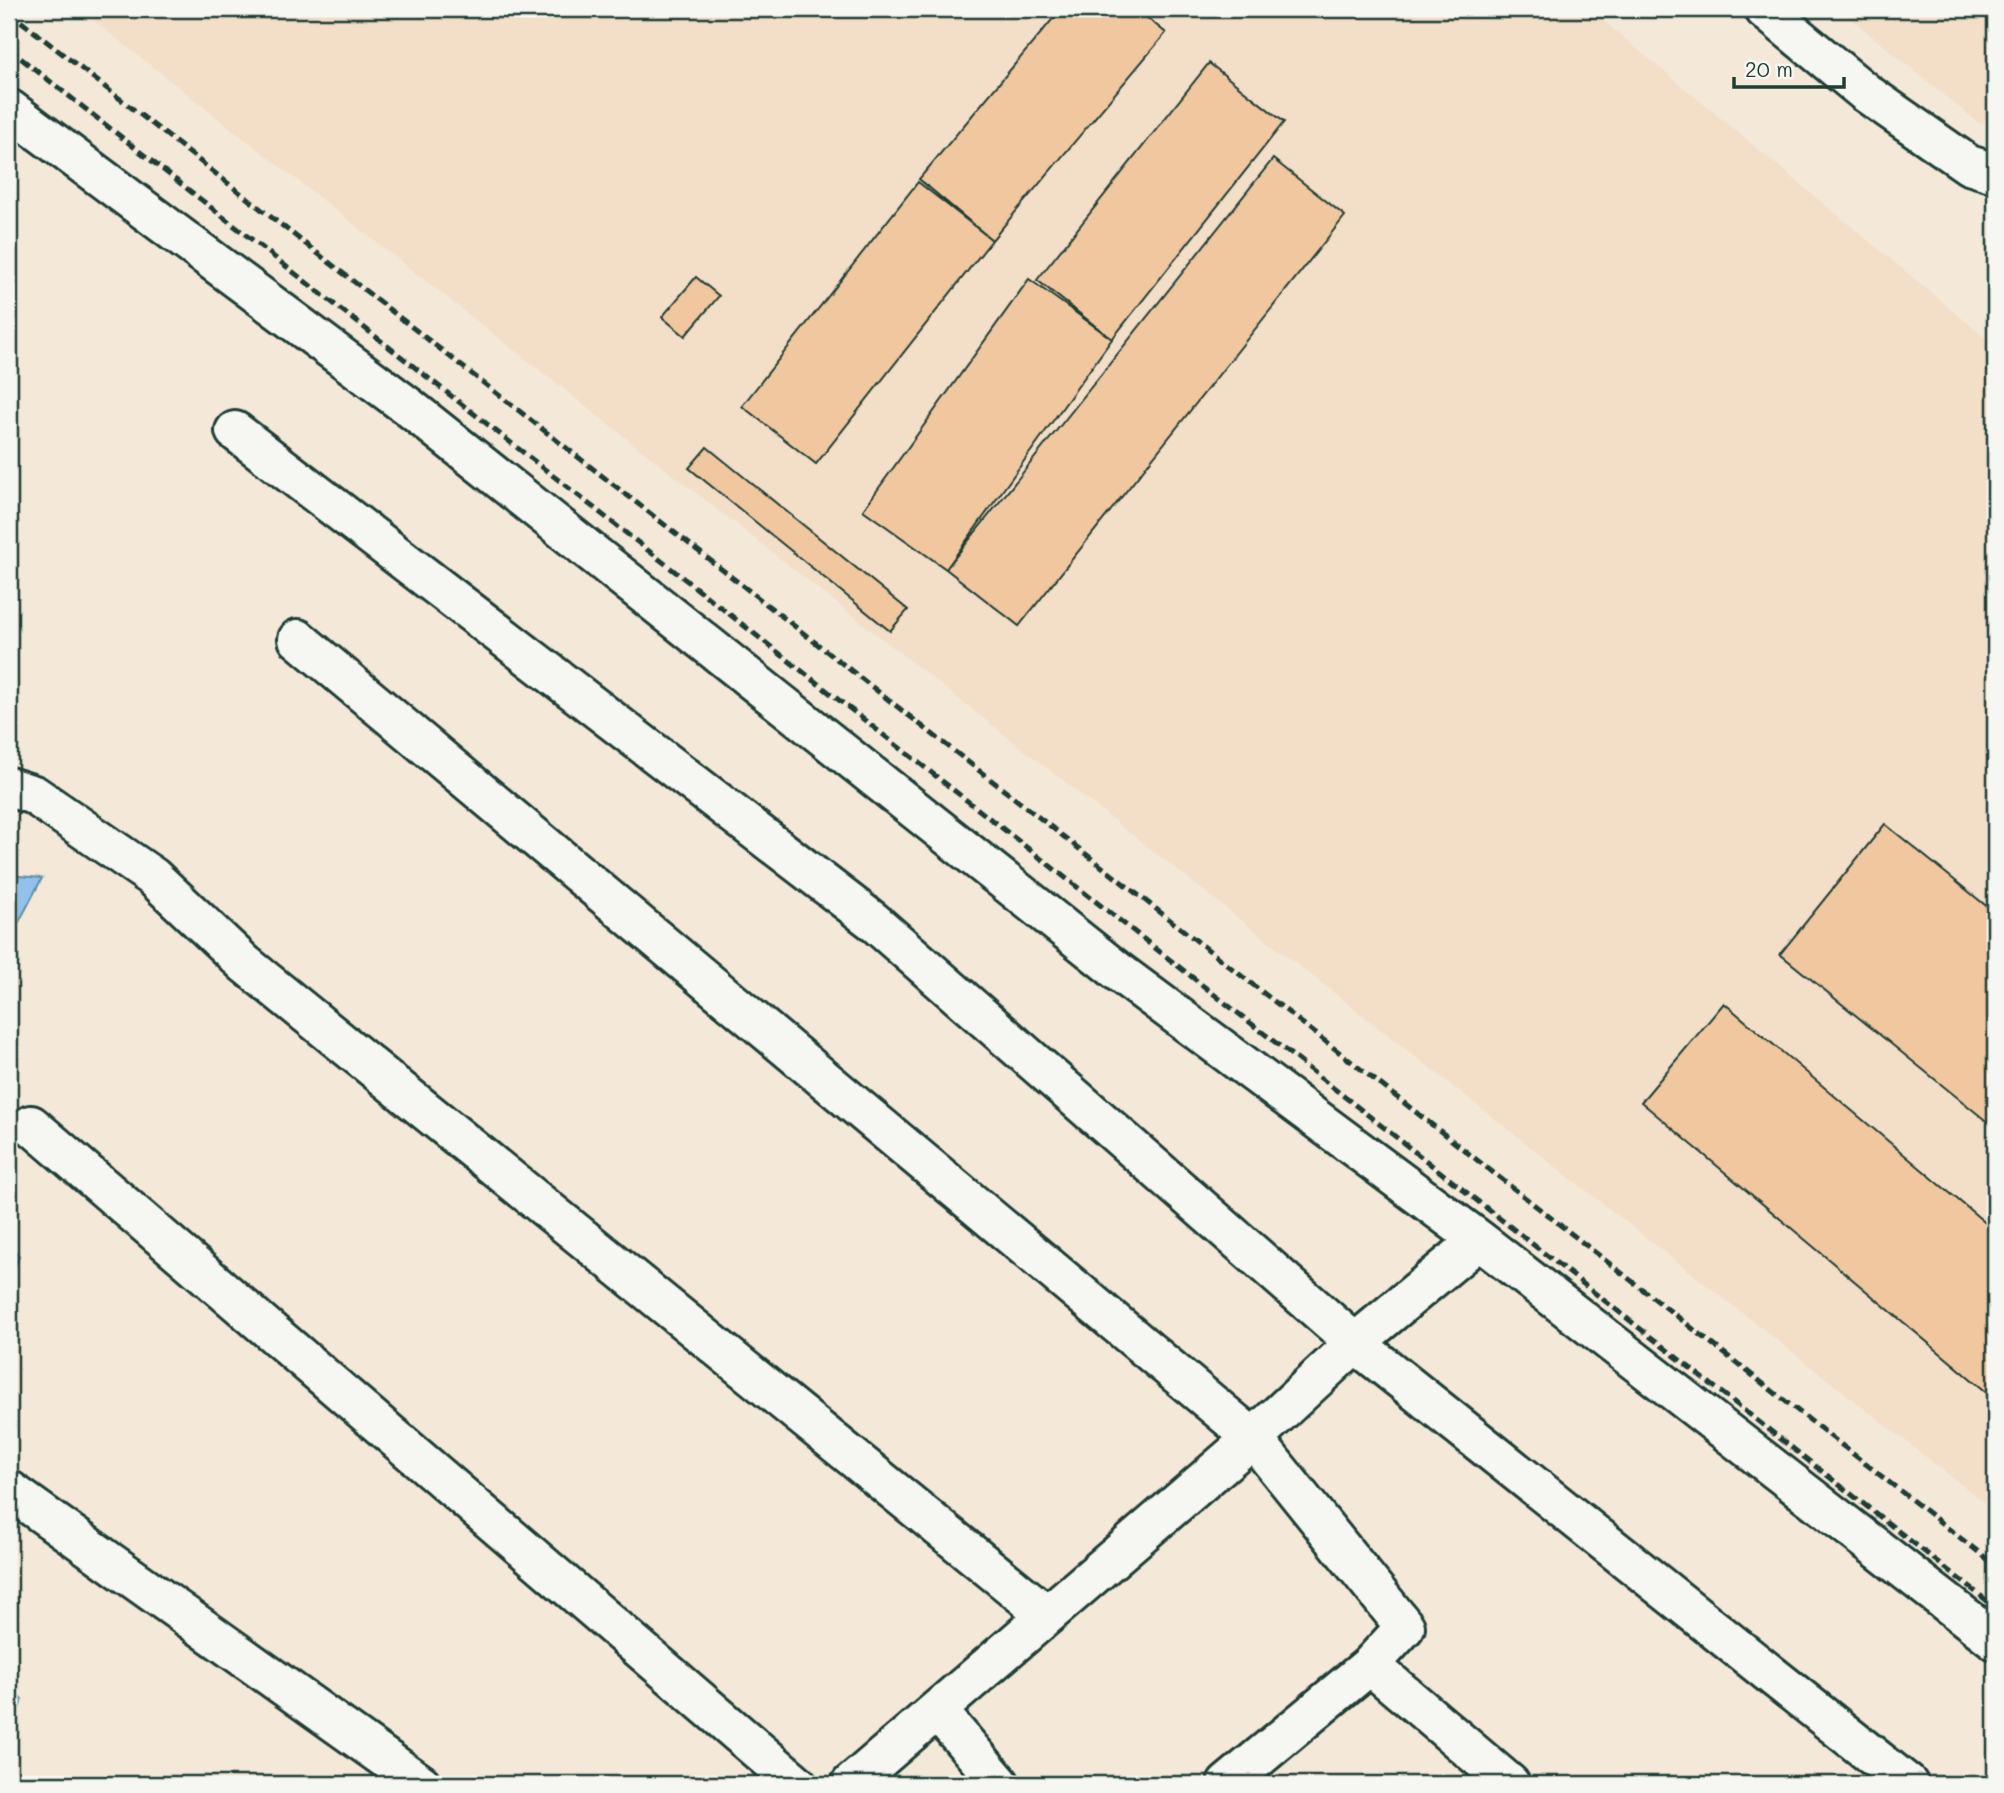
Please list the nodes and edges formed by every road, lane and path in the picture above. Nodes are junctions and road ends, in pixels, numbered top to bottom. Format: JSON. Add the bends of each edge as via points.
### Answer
{"nodes":[{"id":1,"x":1764,"y":9,"type":"edge"},
{"id":2,"x":9,"y":109,"type":"edge"},
{"id":3,"x":1995,"y":173,"type":"edge"},
{"id":4,"x":235,"y":431,"type":"dead end"},
{"id":5,"x":298,"y":639,"type":"dead end"},
{"id":6,"x":9,"y":787,"type":"edge"},
{"id":7,"x":31,"y":1125,"type":"dead end"},
{"id":8,"x":1479,"y":1240,"type":"junction"},
{"id":9,"x":1355,"y":1343,"type":"junction"},
{"id":10,"x":1253,"y":1438,"type":"junction"},
{"id":11,"x":9,"y":1490,"type":"edge"},
{"id":12,"x":1047,"y":1615,"type":"junction"},
{"id":13,"x":1995,"y":1640,"type":"edge"},
{"id":14,"x":1370,"y":1665,"type":"junction"},
{"id":15,"x":938,"y":1711,"type":"junction"},
{"id":16,"x":421,"y":1784,"type":"edge"},
{"id":17,"x":797,"y":1784,"type":"edge"},
{"id":18,"x":851,"y":1784,"type":"edge"},
{"id":19,"x":1000,"y":1784,"type":"edge"},
{"id":20,"x":1227,"y":1784,"type":"edge"},
{"id":21,"x":1510,"y":1784,"type":"edge"},
{"id":22,"x":1908,"y":1784,"type":"edge"}],
"edges":[{"from":1,"to":3,"type":"street","via":[[1866,93],[1969,165]]},
{"from":2,"to":8,"type":"street","via":[[410,408],[1120,973]]},
{"from":4,"to":9,"type":"street","via":[[873,921]]},
{"from":5,"to":10,"type":"street"},
{"from":6,"to":12,"type":"street","via":[[34,794],[153,877],[246,964]]},
{"from":7,"to":17,"type":"street"},
{"from":8,"to":9,"type":"street"},
{"from":8,"to":13,"type":"street"},
{"from":9,"to":10,"type":"street"},
{"from":9,"to":22,"type":"street"},
{"from":10,"to":12,"type":"street"},
{"from":10,"to":14,"type":"street","via":[[1405,1627]]},
{"from":11,"to":16,"type":"street"},
{"from":12,"to":15,"type":"street"},
{"from":14,"to":20,"type":"street"},
{"from":14,"to":21,"type":"street"},
{"from":15,"to":18,"type":"street"},
{"from":15,"to":19,"type":"street"}]}
